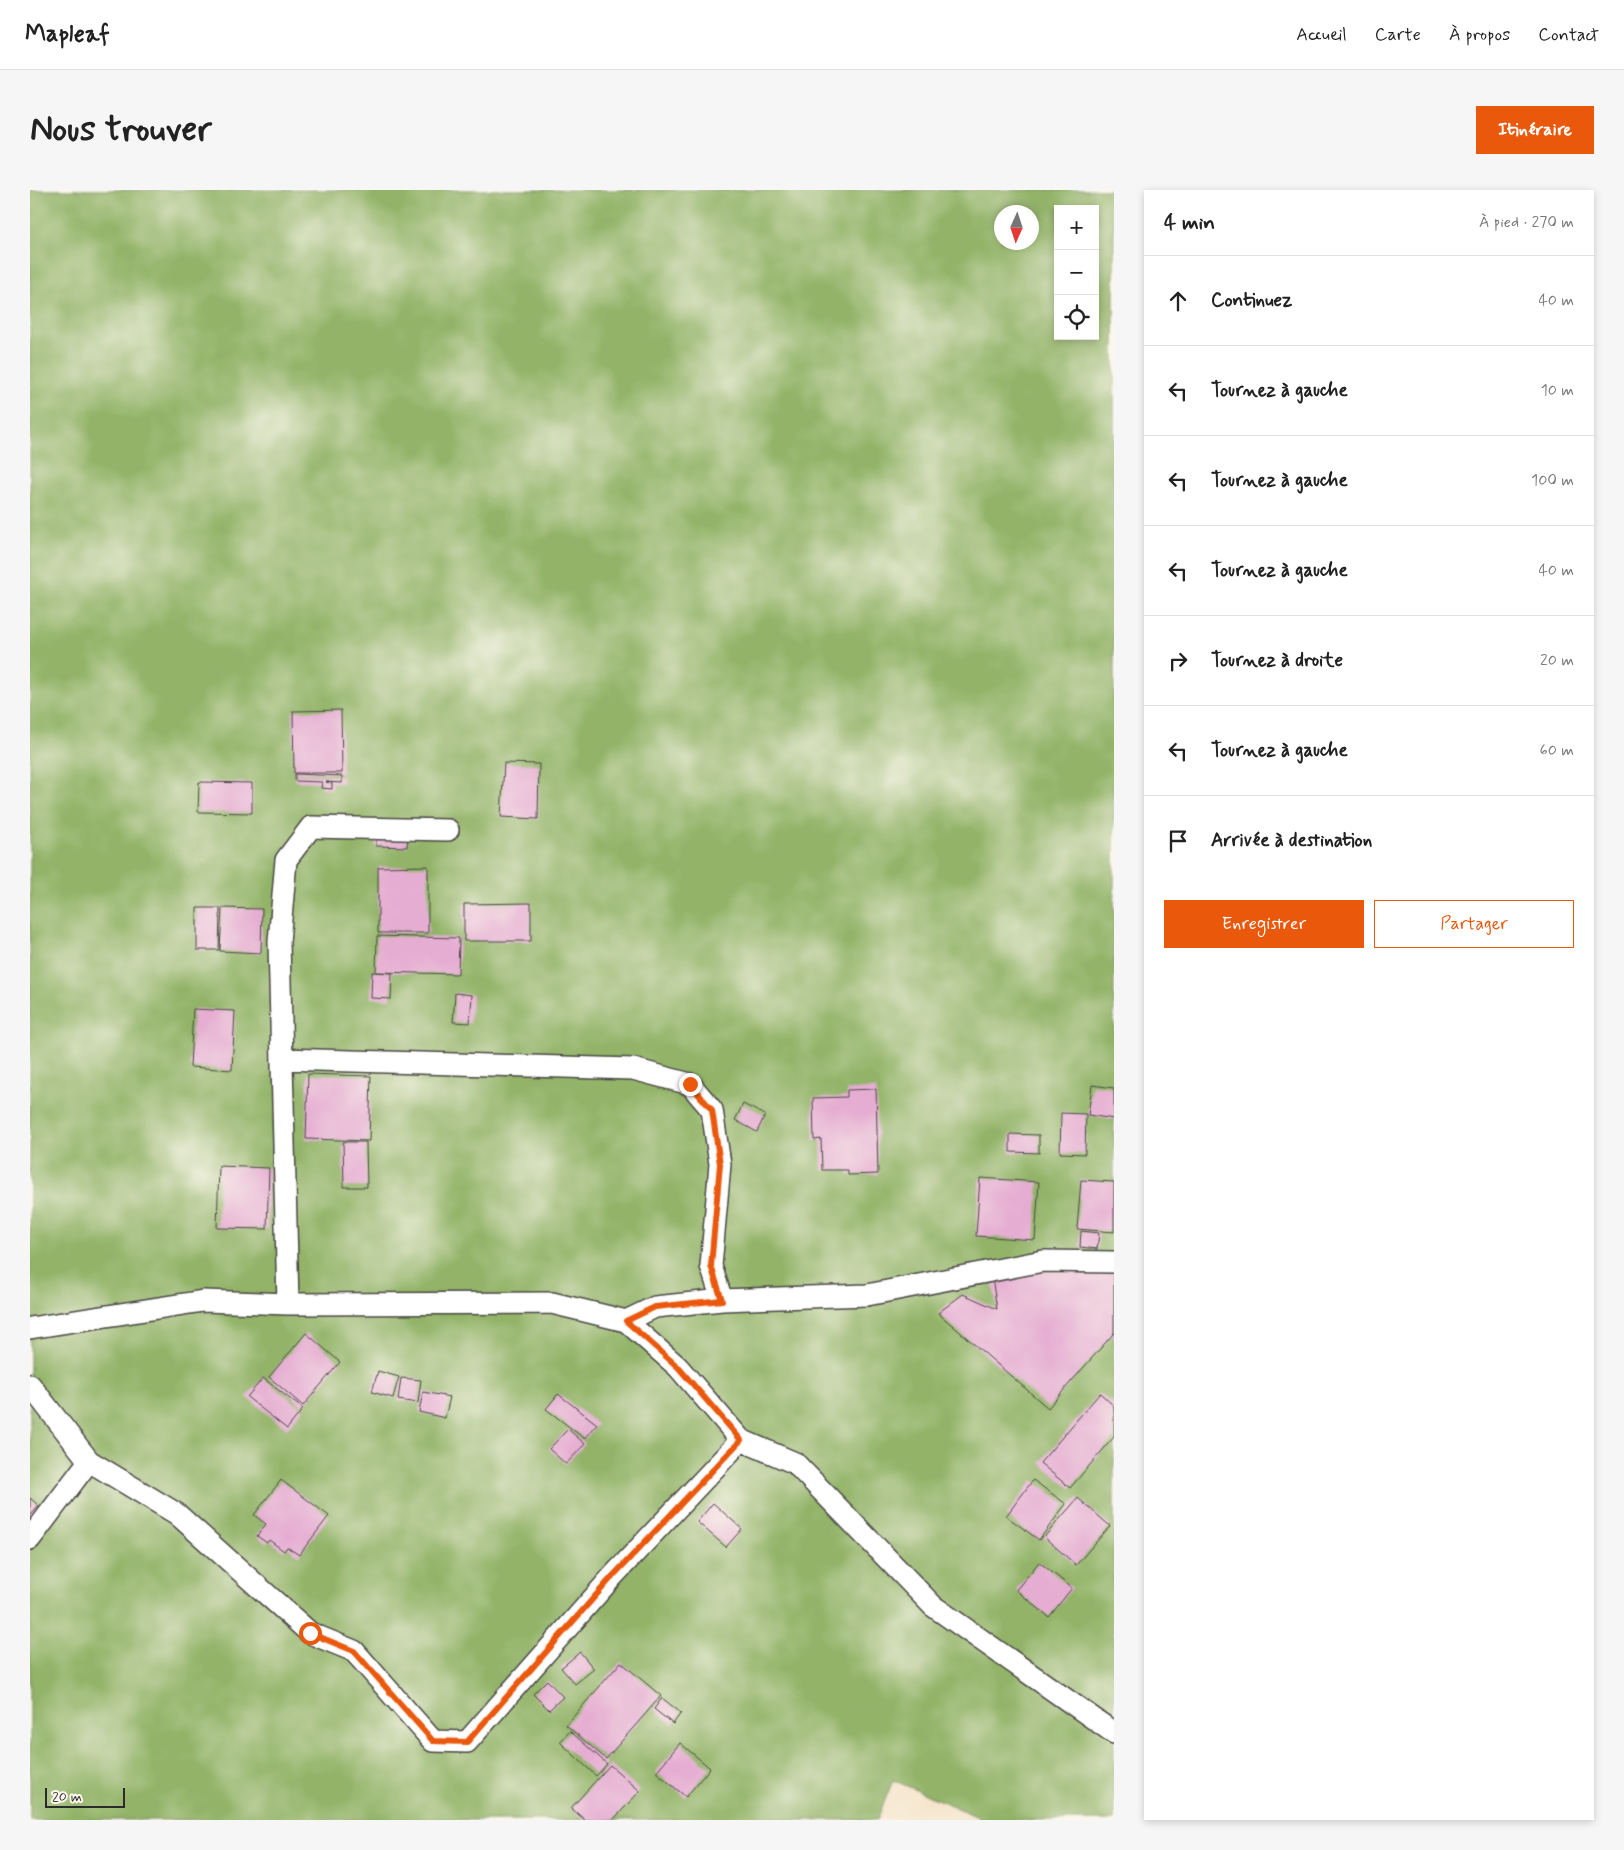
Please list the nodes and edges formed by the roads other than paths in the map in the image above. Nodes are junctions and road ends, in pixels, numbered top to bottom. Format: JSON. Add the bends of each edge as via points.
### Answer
{"nodes":[{"id":1,"x":448,"y":830,"type":"dead end"},
{"id":2,"x":282,"y":1059,"type":"junction"},
{"id":3,"x":1114,"y":1262,"type":"edge"},
{"id":4,"x":722,"y":1300,"type":"junction"},
{"id":5,"x":288,"y":1304,"type":"junction"},
{"id":6,"x":626,"y":1321,"type":"junction"},
{"id":7,"x":30,"y":1328,"type":"edge"},
{"id":8,"x":30,"y":1385,"type":"edge"},
{"id":9,"x":741,"y":1440,"type":"junction"},
{"id":10,"x":89,"y":1461,"type":"junction"},
{"id":11,"x":30,"y":1539,"type":"edge"},
{"id":12,"x":1114,"y":1733,"type":"edge"}],
"edges":[{"from":1,"to":2,"type":"street","via":[[311,828],[286,860],[279,942]]},
{"from":2,"to":4,"type":"street","via":[[633,1069],[690,1084],[712,1110],[720,1164],[711,1266]]},
{"from":2,"to":5,"type":"street"},
{"from":3,"to":4,"type":"street","via":[[1044,1261],[867,1294]]},
{"from":4,"to":6,"type":"street","via":[[655,1307]]},
{"from":5,"to":6,"type":"street","via":[[552,1303]]},
{"from":5,"to":7,"type":"street","via":[[202,1301]]},
{"from":6,"to":9,"type":"street","via":[[678,1367]]},
{"from":8,"to":10,"type":"street"},
{"from":9,"to":10,"type":"street","via":[[612,1577],[467,1742],[433,1741],[354,1651],[310,1633],[177,1514]]},
{"from":9,"to":12,"type":"street","via":[[795,1463],[932,1606]]},
{"from":10,"to":11,"type":"street"}]}
